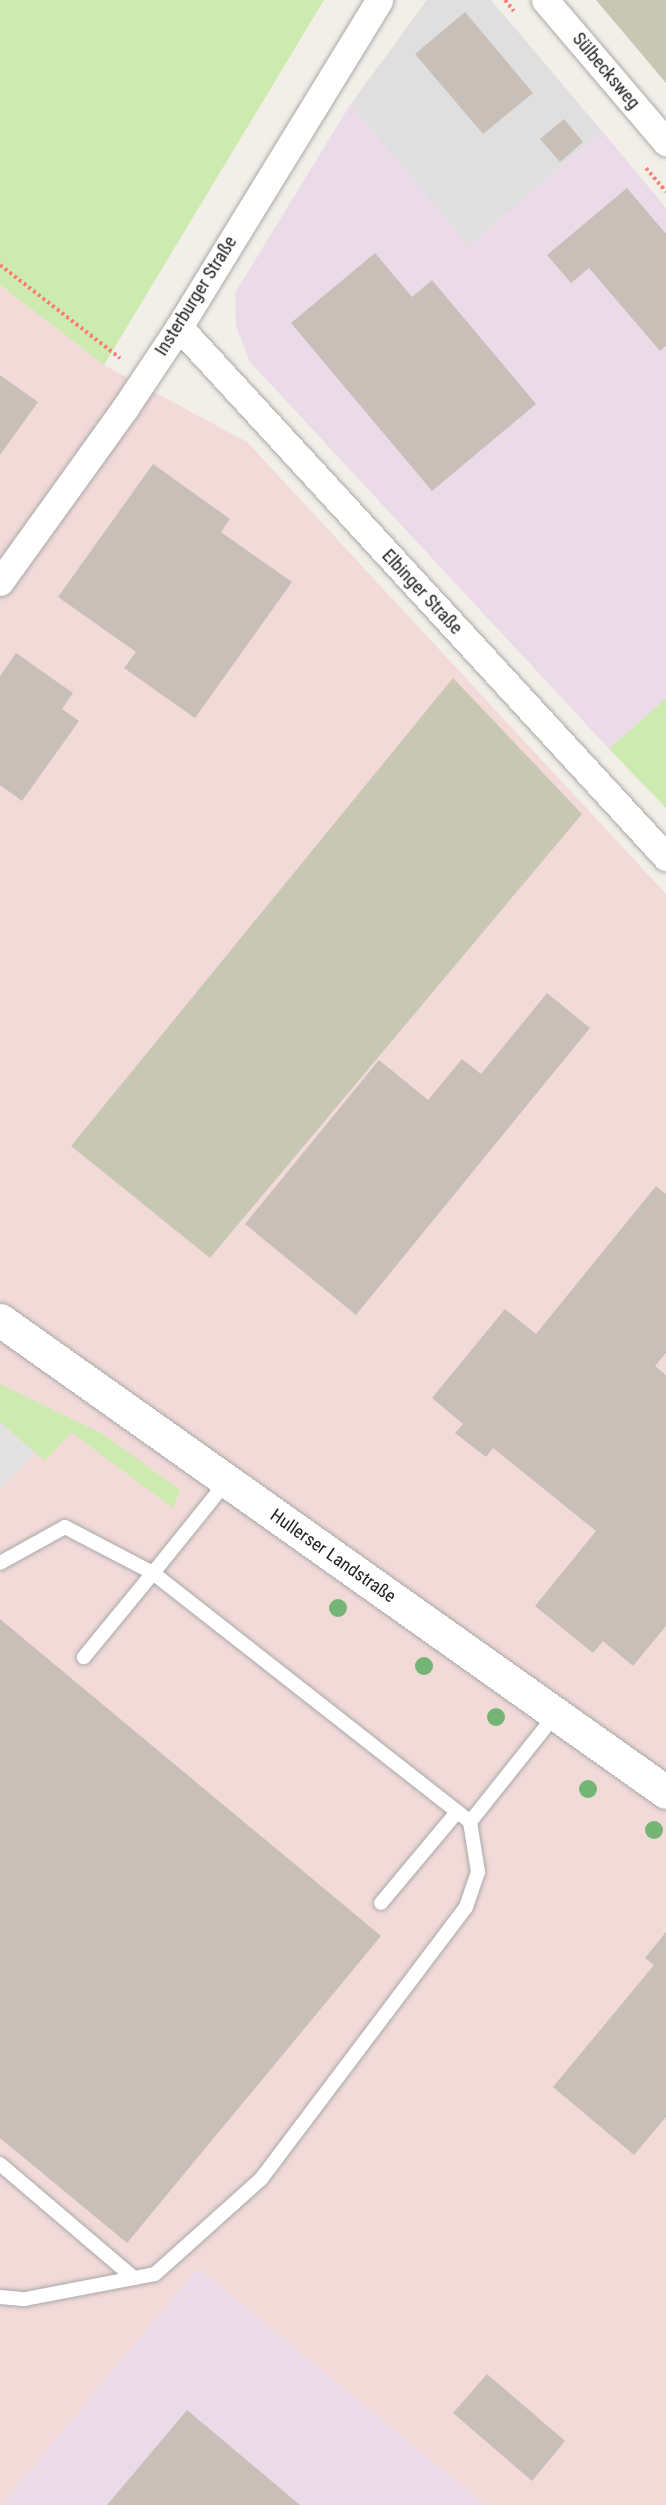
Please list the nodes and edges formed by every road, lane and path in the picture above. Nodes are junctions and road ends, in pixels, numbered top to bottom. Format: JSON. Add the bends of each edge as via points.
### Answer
{"nodes":[{"id":1,"x":379,"y":0,"type":"edge"},
{"id":2,"x":545,"y":0,"type":"edge"},
{"id":3,"x":666,"y":142,"type":"edge"},
{"id":4,"x":0,"y":265,"type":"edge"},
{"id":5,"x":179,"y":327,"type":"junction"},
{"id":6,"x":144,"y":377,"type":"junction"},
{"id":7,"x":0,"y":582,"type":"edge"},
{"id":8,"x":666,"y":857,"type":"edge"},
{"id":9,"x":0,"y":1320,"type":"edge"},
{"id":10,"x":227,"y":1481,"type":"junction"},
{"id":11,"x":0,"y":1563,"type":"edge"},
{"id":12,"x":153,"y":1573,"type":"junction"},
{"id":13,"x":84,"y":1657,"type":"dead end"},
{"id":14,"x":556,"y":1714,"type":"junction"},
{"id":15,"x":666,"y":1792,"type":"edge"},
{"id":16,"x":457,"y":1812,"type":"junction"},
{"id":17,"x":470,"y":1822,"type":"junction"},
{"id":18,"x":381,"y":1903,"type":"dead end"},
{"id":19,"x":0,"y":2164,"type":"edge"},
{"id":20,"x":134,"y":2278,"type":"junction"},
{"id":21,"x":0,"y":2297,"type":"edge"}],
"edges":[{"from":1,"to":5,"type":"street","name":"Insterburger Straße"},
{"from":2,"to":3,"type":"street","name":"Sülbecksweg"},
{"from":4,"to":6,"type":"path"},
{"from":5,"to":6,"type":"street","name":"Insterburger Straße"},
{"from":5,"to":8,"type":"street","name":"Elbinger Straße"},
{"from":6,"to":7,"type":"street","name":"Insterburger Straße"},
{"from":9,"to":10,"type":"street","name":"Hullerser Landstraße"},
{"from":10,"to":12,"type":"lane"},
{"from":10,"to":14,"type":"street","name":"Hullerser Landstraße"},
{"from":11,"to":12,"type":"lane","via":[[65,1527]]},
{"from":12,"to":13,"type":"lane"},
{"from":12,"to":16,"type":"lane"},
{"from":14,"to":15,"type":"street","name":"Hullerser Landstraße"},
{"from":14,"to":17,"type":"lane"},
{"from":16,"to":17,"type":"lane"},
{"from":16,"to":18,"type":"lane"},
{"from":17,"to":20,"type":"lane","via":[[478,1872],[466,1907],[261,2179],[155,2274]]},
{"from":19,"to":20,"type":"lane"},
{"from":20,"to":21,"type":"lane","via":[[25,2299]]}]}
